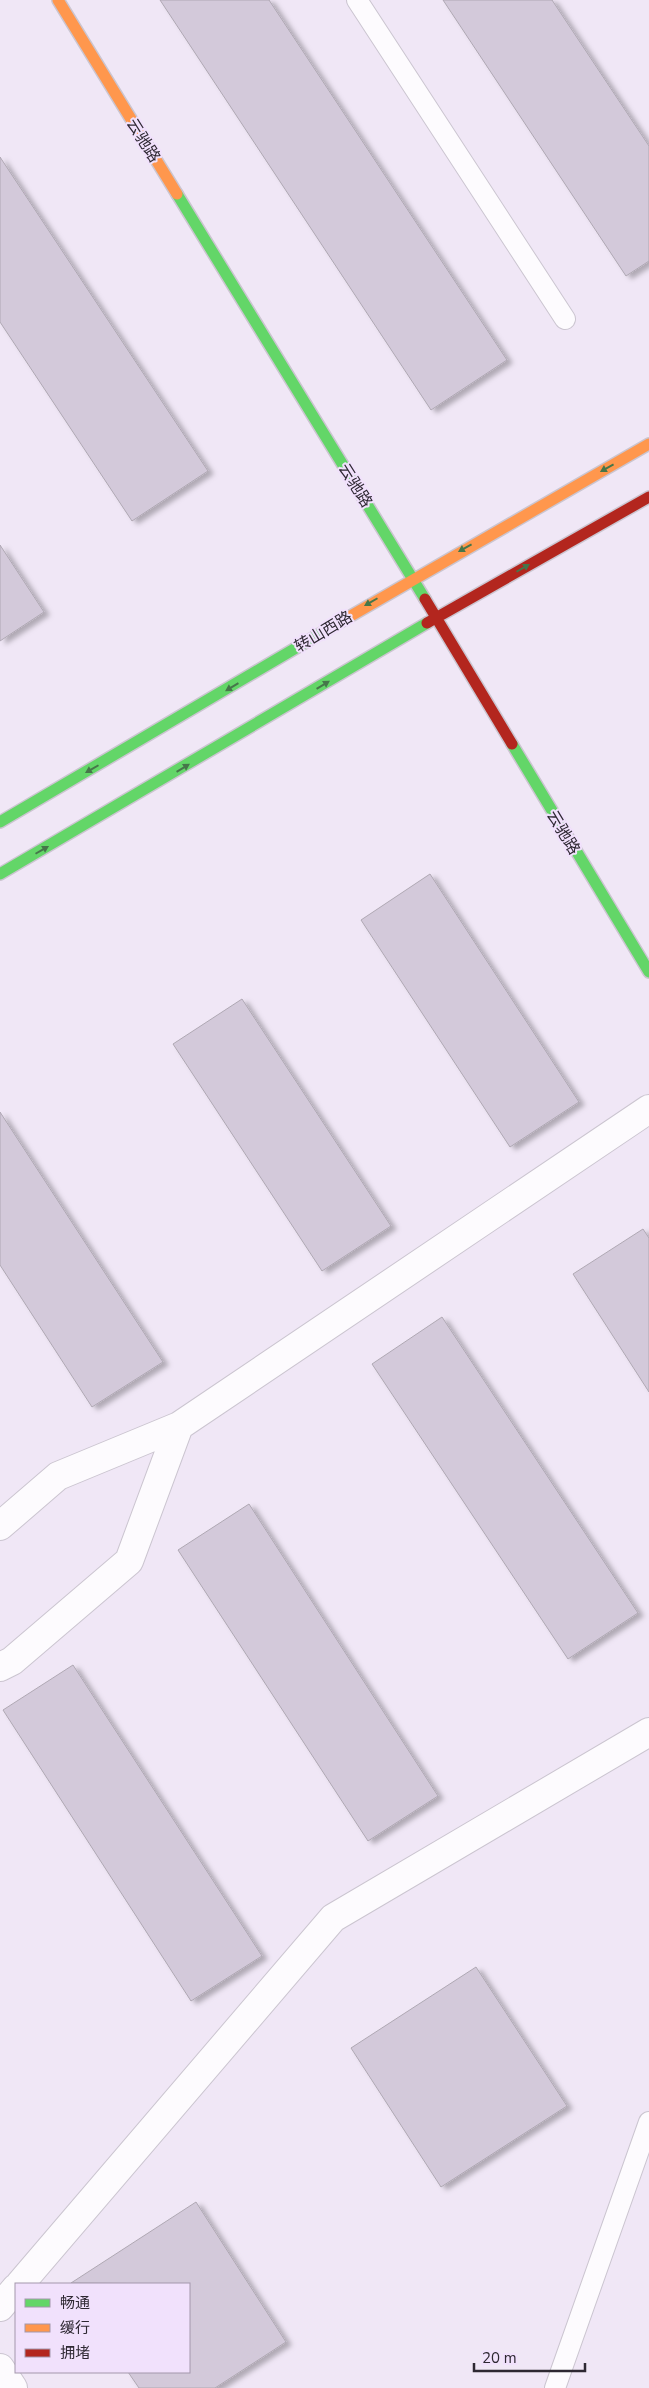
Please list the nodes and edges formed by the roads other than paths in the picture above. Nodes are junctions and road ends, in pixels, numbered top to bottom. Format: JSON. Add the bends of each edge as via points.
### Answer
{"nodes":[{"id":1,"x":58,"y":0,"type":"edge"},
{"id":2,"x":357,"y":0,"type":"edge"},
{"id":3,"x":565,"y":319,"type":"dead end"},
{"id":4,"x":649,"y":444,"type":"edge"},
{"id":5,"x":649,"y":497,"type":"edge"},
{"id":6,"x":413,"y":578,"type":"junction"},
{"id":7,"x":435,"y":618,"type":"junction"},
{"id":8,"x":0,"y":822,"type":"edge"},
{"id":9,"x":0,"y":874,"type":"edge"},
{"id":10,"x":649,"y":972,"type":"edge"},
{"id":11,"x":649,"y":1109,"type":"edge"},
{"id":12,"x":179,"y":1426,"type":"junction"},
{"id":13,"x":0,"y":1526,"type":"edge"},
{"id":14,"x":0,"y":1667,"type":"edge"},
{"id":15,"x":649,"y":1732,"type":"edge"},
{"id":16,"x":649,"y":2122,"type":"edge"},
{"id":17,"x":21,"y":2283,"type":"edge"},
{"id":18,"x":15,"y":2289,"type":"edge"},
{"id":19,"x":0,"y":2307,"type":"edge"},
{"id":20,"x":0,"y":2368,"type":"edge"},
{"id":21,"x":13,"y":2388,"type":"edge"},
{"id":22,"x":555,"y":2388,"type":"edge"}],
"edges":[{"from":1,"to":6,"type":"main road","name":"云驰路"},
{"from":2,"to":3,"type":"lane"},
{"from":4,"to":6,"type":"main road","name":"转山西路","one_way":true},
{"from":7,"to":5,"type":"main road","one_way":true},
{"from":6,"to":7,"type":"main road","name":"云驰路"},
{"from":6,"to":8,"type":"main road","name":"转山西路","one_way":true},
{"from":9,"to":7,"type":"main road","one_way":true},
{"from":7,"to":10,"type":"main road","name":"云驰路"},
{"from":11,"to":12,"type":"street"},
{"from":12,"to":13,"type":"street","via":[[58,1476]]},
{"from":12,"to":14,"type":"street","via":[[129,1561],[12,1661]]},
{"from":15,"to":17,"type":"street","via":[[333,1918]]},
{"from":16,"to":22,"type":"lane"},
{"from":18,"to":19,"type":"street"},
{"from":20,"to":21,"type":"street"}]}
